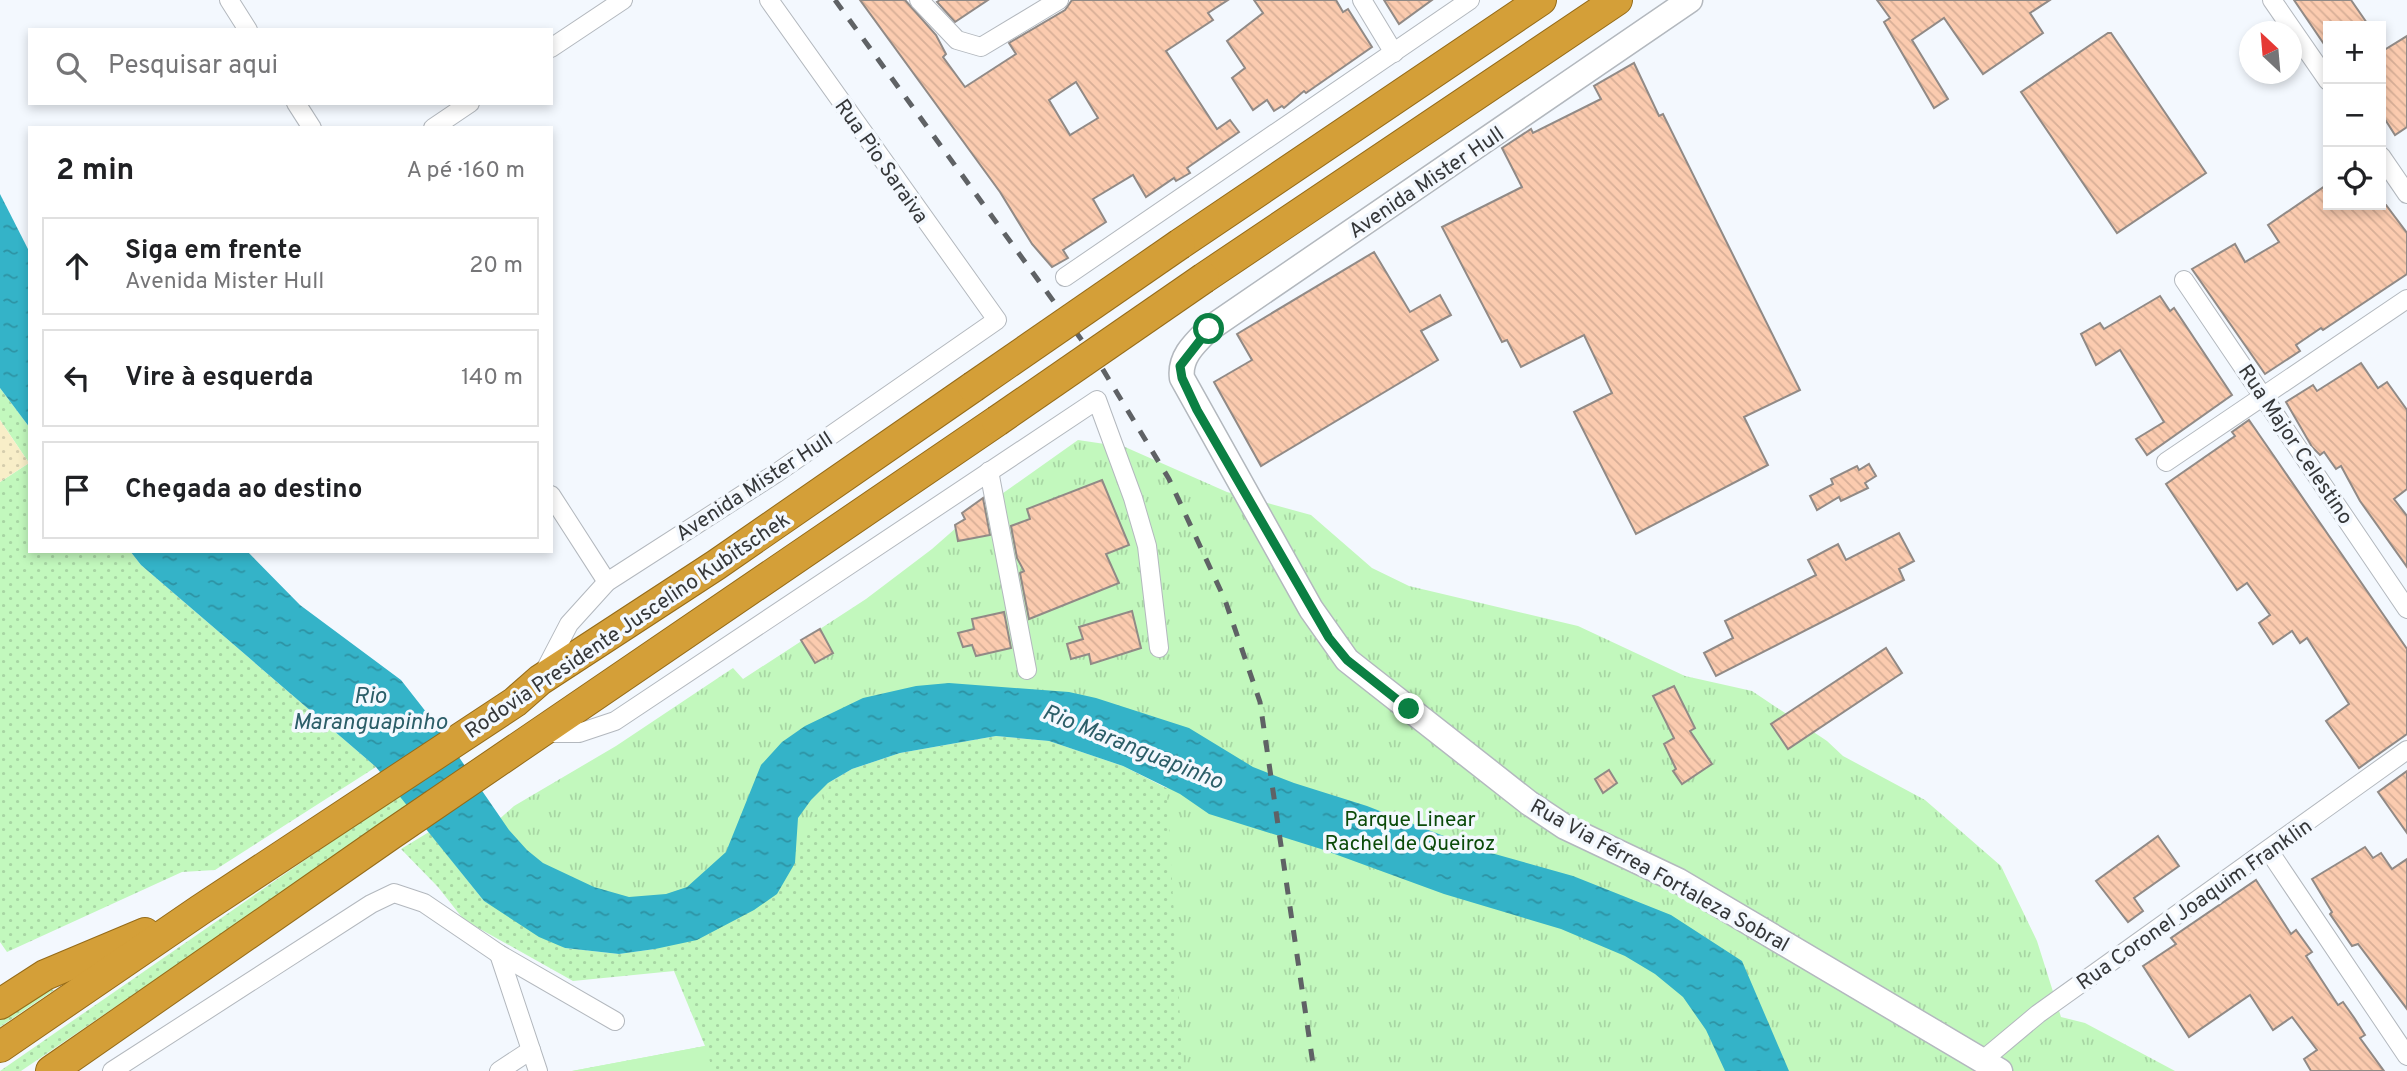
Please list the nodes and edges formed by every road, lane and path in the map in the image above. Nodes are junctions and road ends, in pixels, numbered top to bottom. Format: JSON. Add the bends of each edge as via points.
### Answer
{"nodes":[{"id":1,"x":229,"y":0,"type":"edge"},
{"id":2,"x":623,"y":0,"type":"edge"},
{"id":3,"x":769,"y":0,"type":"edge"},
{"id":4,"x":919,"y":0,"type":"edge"},
{"id":5,"x":1059,"y":0,"type":"edge"},
{"id":6,"x":1362,"y":0,"type":"edge"},
{"id":7,"x":1470,"y":0,"type":"edge"},
{"id":8,"x":1541,"y":0,"type":"edge"},
{"id":9,"x":1617,"y":0,"type":"edge"},
{"id":10,"x":1690,"y":0,"type":"edge"},
{"id":11,"x":2272,"y":0,"type":"edge"},
{"id":12,"x":247,"y":28,"type":"edge"},
{"id":13,"x":553,"y":47,"type":"edge"},
{"id":14,"x":1394,"y":53,"type":"junction"},
{"id":15,"x":2323,"y":73,"type":"edge"},
{"id":16,"x":297,"y":105,"type":"edge"},
{"id":17,"x":467,"y":105,"type":"edge"},
{"id":18,"x":311,"y":126,"type":"edge"},
{"id":19,"x":436,"y":126,"type":"edge"},
{"id":20,"x":2386,"y":163,"type":"edge"},
{"id":21,"x":2407,"y":194,"type":"edge"},
{"id":22,"x":1065,"y":277,"type":"dead end"},
{"id":23,"x":2185,"y":280,"type":"dead end"},
{"id":24,"x":2407,"y":299,"type":"edge"},
{"id":25,"x":997,"y":320,"type":"joint"},
{"id":26,"x":1182,"y":378,"type":"joint"},
{"id":27,"x":2263,"y":396,"type":"junction"},
{"id":28,"x":2166,"y":462,"type":"dead end"},
{"id":29,"x":989,"y":471,"type":"junction"},
{"id":30,"x":553,"y":498,"type":"edge"},
{"id":31,"x":607,"y":582,"type":"junction"},
{"id":32,"x":2407,"y":609,"type":"edge"},
{"id":33,"x":1159,"y":648,"type":"dead end"},
{"id":34,"x":1027,"y":670,"type":"dead end"},
{"id":35,"x":540,"y":680,"type":"junction"},
{"id":36,"x":534,"y":737,"type":"junction"},
{"id":37,"x":2407,"y":750,"type":"edge"},
{"id":38,"x":2269,"y":851,"type":"junction"},
{"id":39,"x":200,"y":910,"type":"junction"},
{"id":40,"x":499,"y":954,"type":"junction"},
{"id":41,"x":0,"y":1004,"type":"edge"},
{"id":42,"x":615,"y":1021,"type":"dead end"},
{"id":43,"x":0,"y":1047,"type":"edge"},
{"id":44,"x":531,"y":1050,"type":"junction"},
{"id":45,"x":2407,"y":1056,"type":"edge"},
{"id":46,"x":1991,"y":1066,"type":"edge"},
{"id":47,"x":58,"y":1068,"type":"edge"},
{"id":48,"x":112,"y":1071,"type":"edge"},
{"id":49,"x":499,"y":1071,"type":"edge"},
{"id":50,"x":538,"y":1071,"type":"edge"}],
"edges":[{"from":1,"to":12,"type":"street"},
{"from":2,"to":13,"type":"street"},
{"from":3,"to":25,"type":"street","name":"Rua Pio Saraiva"},
{"from":4,"to":5,"type":"street","via":[[957,40],[981,47]]},
{"from":6,"to":14,"type":"street"},
{"from":7,"to":14,"type":"street"},
{"from":8,"to":35,"type":"highway","name":"Rodovia Presidente Juscelino Kubitschek","bridge":true,"via":[[716,565]]},
{"from":9,"to":36,"type":"highway","name":"Rodovia Presidente Juscelino Kubitschek","bridge":true},
{"from":10,"to":26,"type":"main road","name":"Avenida Mister Hull","via":[[1209,329],[1180,366]]},
{"from":11,"to":15,"type":"street"},
{"from":14,"to":22,"type":"street"},
{"from":16,"to":18,"type":"street"},
{"from":17,"to":19,"type":"street"},
{"from":20,"to":21,"type":"street"},
{"from":23,"to":27,"type":"street","name":"Rua Major Celestino"},
{"from":24,"to":27,"type":"street"},
{"from":25,"to":31,"type":"street","name":"Avenida Mister Hull","via":[[778,472]]},
{"from":26,"to":46,"type":"main road","name":"Rua Via Férrea Fortaleza Sobral","via":[[1311,609],[1347,660],[1565,827],[1679,881]]},
{"from":27,"to":28,"type":"street"},
{"from":27,"to":32,"type":"street","name":"Rua Major Celestino"},
{"from":29,"to":33,"type":"street","via":[[1097,400],[1147,547]]},
{"from":29,"to":34,"type":"street"},
{"from":29,"to":36,"type":"street","via":[[615,721],[579,733]]},
{"from":30,"to":31,"type":"street"},
{"from":31,"to":35,"type":"street","name":"Avenida Mister Hull","via":[[569,624]]},
{"from":35,"to":39,"type":"highway","name":"Rodovia Presidente Juscelino Kubitschek","via":[[515,702]]},
{"from":36,"to":47,"type":"highway","name":"Rodovia Presidente Juscelino Kubitschek"},
{"from":37,"to":38,"type":"street","name":"Rua Coronel Joaquim Franklin"},
{"from":38,"to":45,"type":"street"},
{"from":38,"to":46,"type":"street","name":"Rua Coronel Joaquim Franklin","via":[[2038,1014]]},
{"from":39,"to":41,"type":"highway","via":[[45,975]]},
{"from":39,"to":43,"type":"highway","name":"Rodovia Presidente Juscelino Kubitschek"},
{"from":40,"to":42,"type":"street"},
{"from":40,"to":44,"type":"street"},
{"from":40,"to":48,"type":"street","via":[[424,903],[408,895],[384,896]]},
{"from":44,"to":49,"type":"street"},
{"from":44,"to":50,"type":"street"}]}
